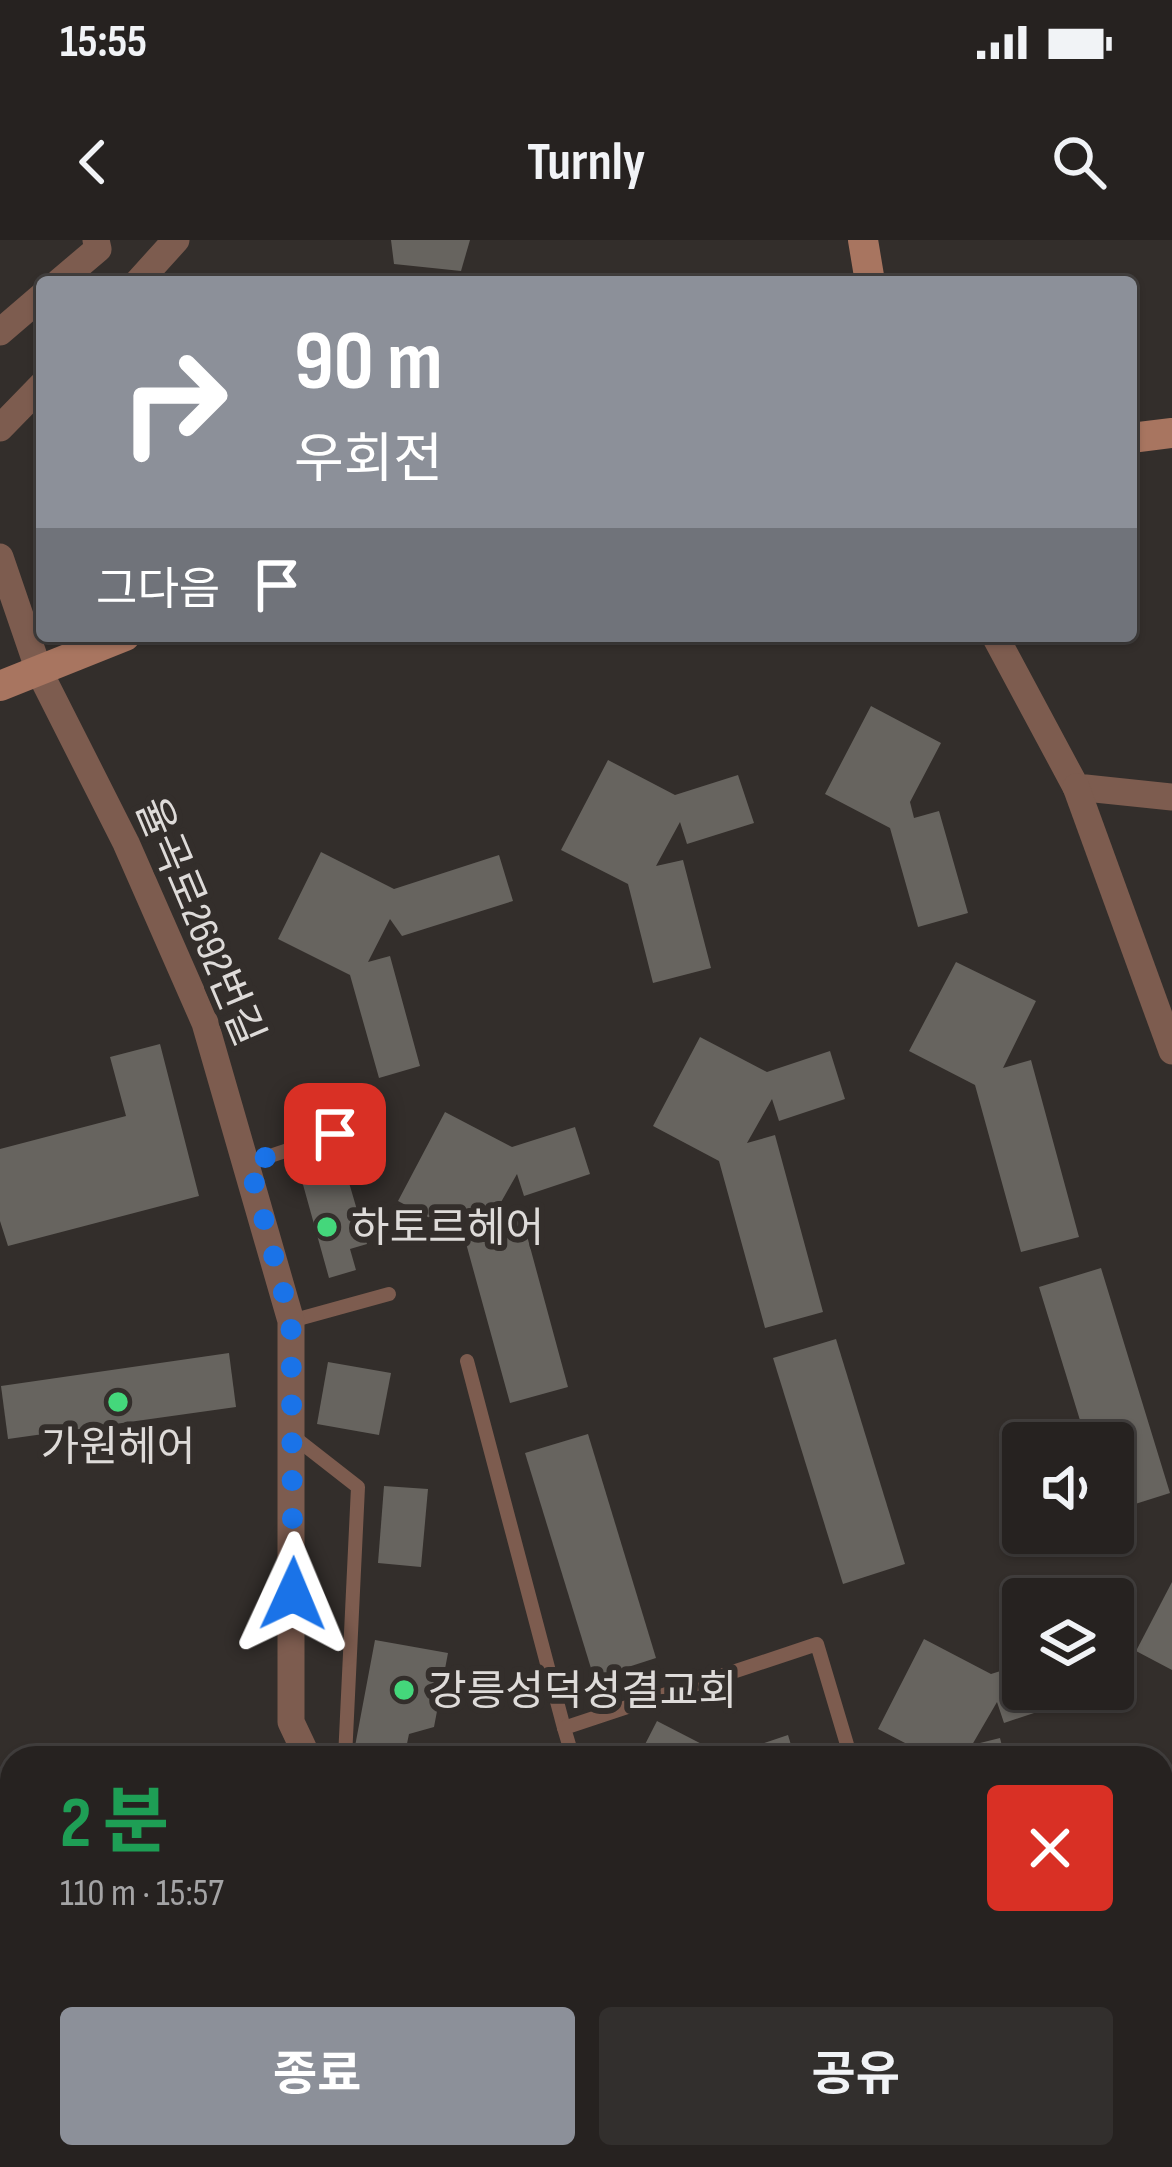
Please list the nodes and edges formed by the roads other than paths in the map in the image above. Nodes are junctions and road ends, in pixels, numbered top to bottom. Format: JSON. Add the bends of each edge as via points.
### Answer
{"nodes":[{"id":1,"x":176,"y":240,"type":"edge"},
{"id":2,"x":863,"y":240,"type":"edge"},
{"id":3,"x":99,"y":243,"type":"edge"},
{"id":4,"x":65,"y":276,"type":"edge"},
{"id":5,"x":143,"y":276,"type":"edge"},
{"id":6,"x":869,"y":276,"type":"edge"},
{"id":7,"x":36,"y":301,"type":"edge"},
{"id":8,"x":0,"y":332,"type":"edge"},
{"id":9,"x":36,"y":391,"type":"edge"},
{"id":10,"x":0,"y":428,"type":"edge"},
{"id":11,"x":1172,"y":434,"type":"edge"},
{"id":12,"x":1137,"y":437,"type":"edge"},
{"id":13,"x":0,"y":557,"type":"edge"},
{"id":14,"x":110,"y":642,"type":"edge"},
{"id":15,"x":998,"y":642,"type":"edge"},
{"id":16,"x":39,"y":671,"type":"junction"},
{"id":17,"x":0,"y":686,"type":"edge"},
{"id":18,"x":1076,"y":787,"type":"junction"},
{"id":19,"x":1172,"y":797,"type":"edge"},
{"id":20,"x":1172,"y":1051,"type":"edge"},
{"id":21,"x":335,"y":1134,"type":"dead end"},
{"id":22,"x":249,"y":1163,"type":"junction"},
{"id":23,"x":389,"y":1294,"type":"dead end"},
{"id":24,"x":291,"y":1321,"type":"junction"},
{"id":25,"x":466,"y":1360,"type":"dead end"},
{"id":26,"x":294,"y":1437,"type":"junction"},
{"id":27,"x":564,"y":1728,"type":"junction"},
{"id":28,"x":302,"y":1746,"type":"edge"},
{"id":29,"x":346,"y":1746,"type":"edge"},
{"id":30,"x":569,"y":1746,"type":"edge"},
{"id":31,"x":847,"y":1746,"type":"edge"}],
"edges":[{"from":1,"to":5,"type":"street"},
{"from":2,"to":6,"type":"street"},
{"from":3,"to":4,"type":"street"},
{"from":7,"to":8,"type":"street"},
{"from":9,"to":10,"type":"street"},
{"from":11,"to":12,"type":"street"},
{"from":13,"to":16,"type":"street","name":"율곡로2692번길"},
{"from":14,"to":16,"type":"street"},
{"from":15,"to":18,"type":"street"},
{"from":16,"to":17,"type":"street"},
{"from":16,"to":22,"type":"street","name":"율곡로2692번길","via":[[205,1022]]},
{"from":18,"to":19,"type":"street"},
{"from":18,"to":20,"type":"street"},
{"from":21,"to":22,"type":"lane"},
{"from":22,"to":24,"type":"street","name":"율곡로2692번길"},
{"from":23,"to":24,"type":"lane"},
{"from":24,"to":26,"type":"street","name":"율곡로2692번길"},
{"from":25,"to":27,"type":"lane"},
{"from":26,"to":28,"type":"street","name":"율곡로2692번길","via":[[291,1722]]},
{"from":26,"to":29,"type":"lane","via":[[358,1487]]},
{"from":27,"to":30,"type":"lane"},
{"from":27,"to":31,"type":"lane","via":[[817,1644]]}]}
